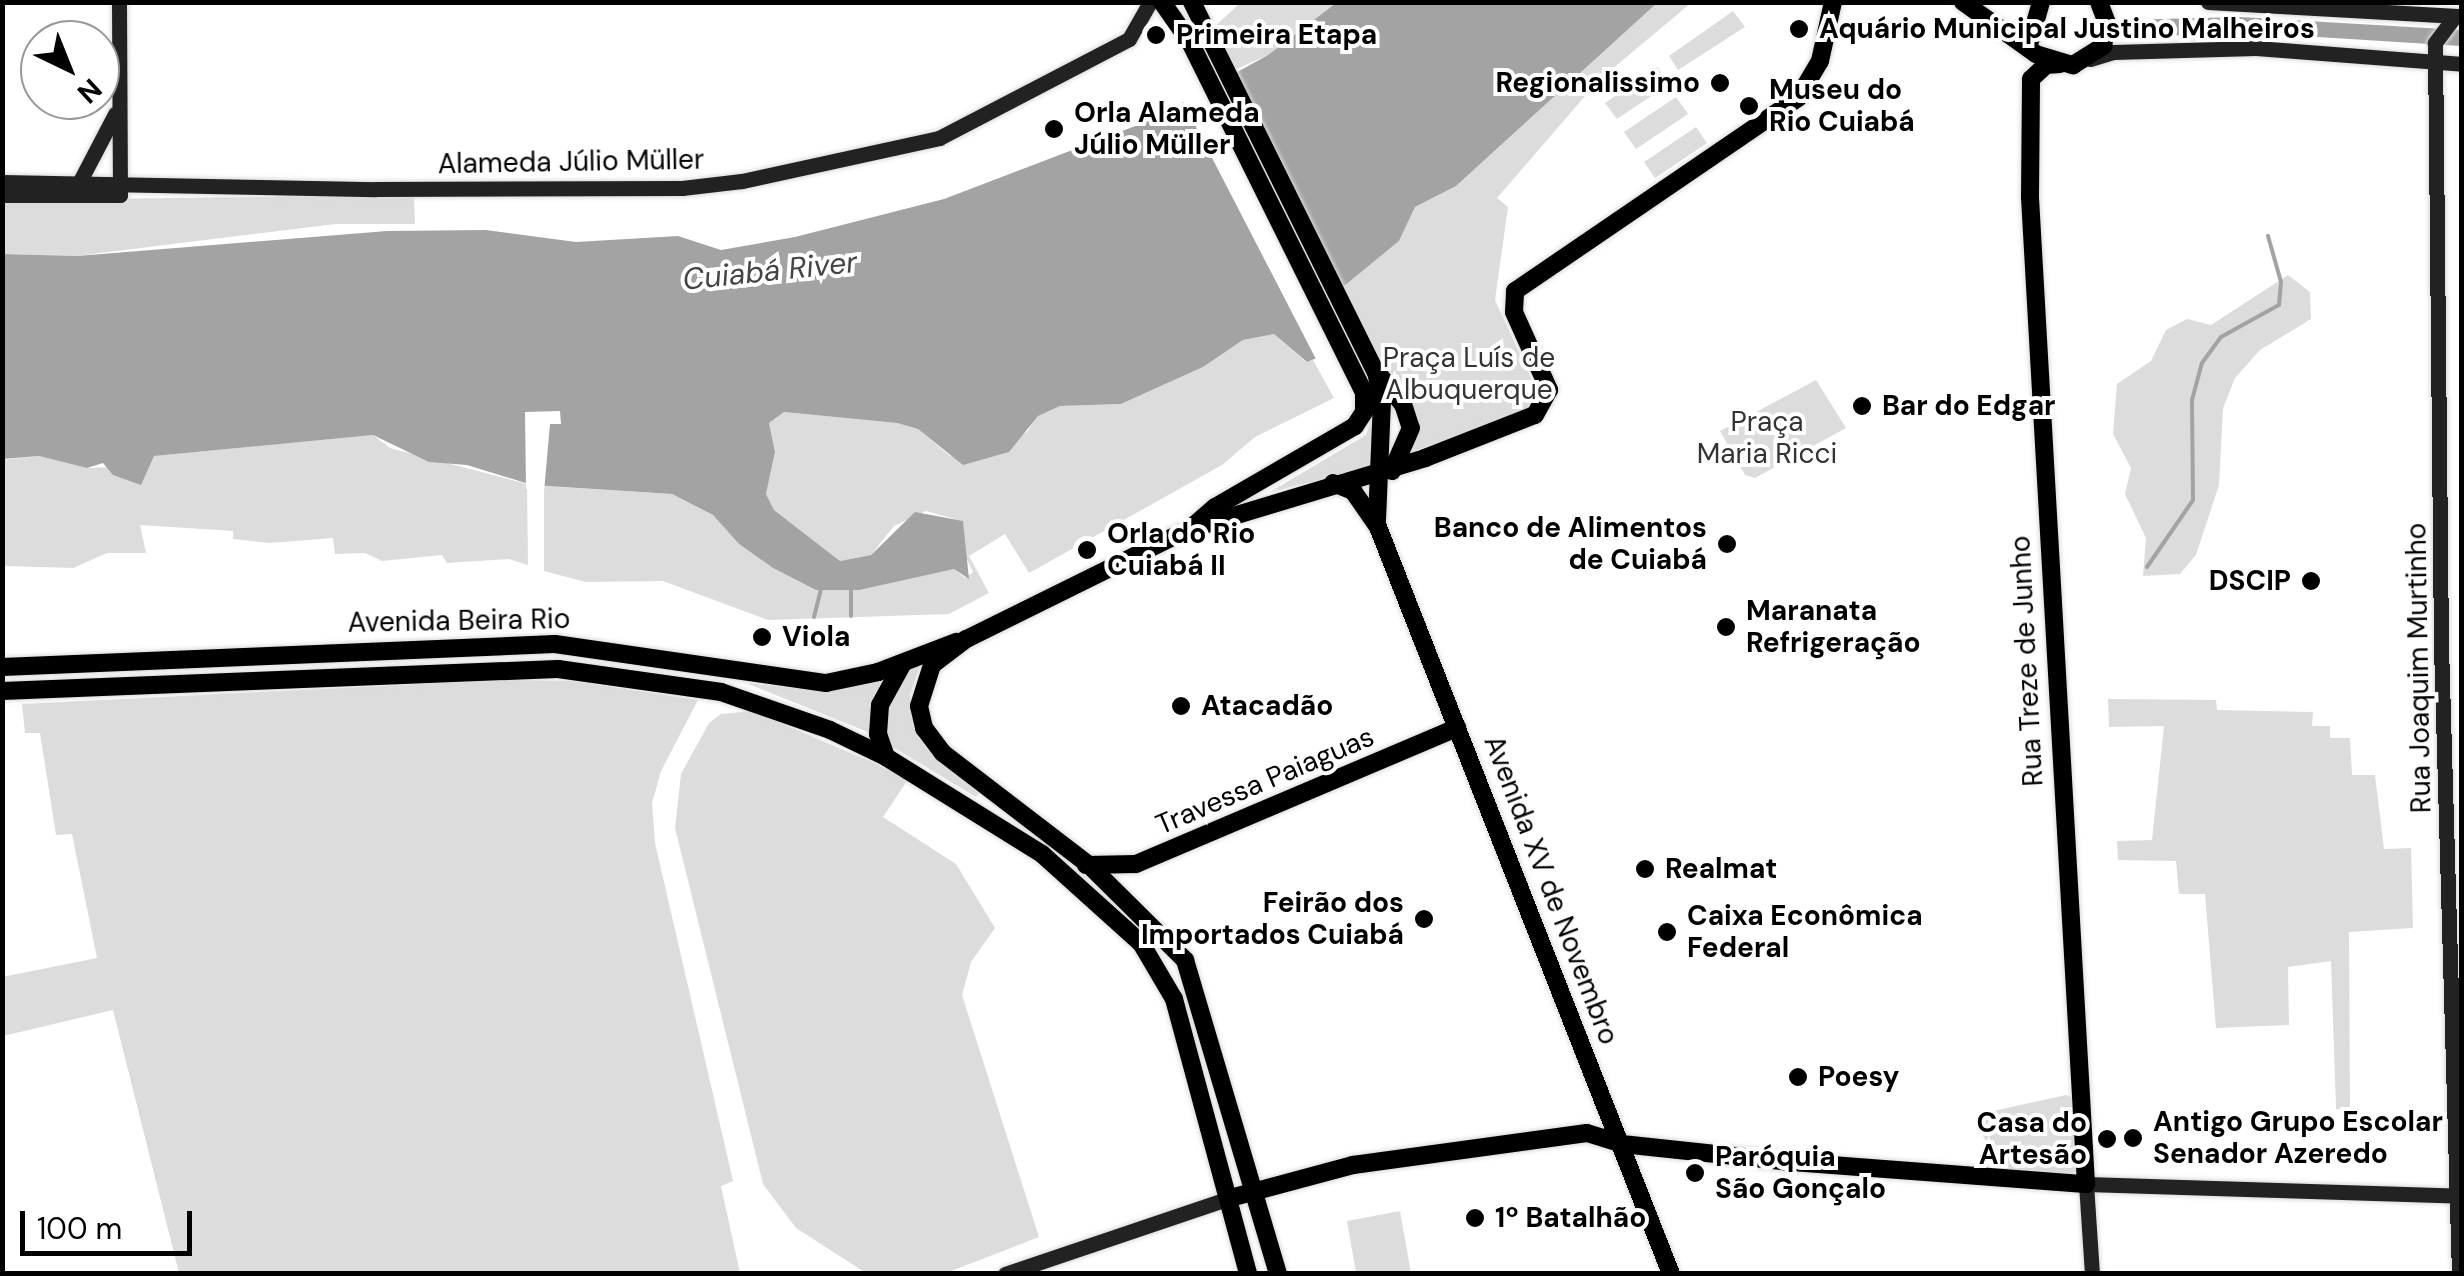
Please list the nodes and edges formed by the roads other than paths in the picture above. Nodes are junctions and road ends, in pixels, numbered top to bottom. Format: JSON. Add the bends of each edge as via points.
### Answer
{"nodes":[{"id":1,"x":1150,"y":2,"type":"edge"},
{"id":2,"x":1162,"y":2,"type":"edge"},
{"id":3,"x":1192,"y":2,"type":"edge"},
{"id":4,"x":1832,"y":2,"type":"edge"},
{"id":5,"x":1964,"y":2,"type":"edge"},
{"id":6,"x":2041,"y":2,"type":"edge"},
{"id":7,"x":2098,"y":2,"type":"edge"},
{"id":8,"x":2208,"y":2,"type":"edge"},
{"id":9,"x":2454,"y":18,"type":"edge"},
{"id":10,"x":1197,"y":38,"type":"junction"},
{"id":11,"x":2028,"y":48,"type":"junction"},
{"id":12,"x":2438,"y":56,"type":"junction"},
{"id":13,"x":2090,"y":59,"type":"junction"},
{"id":14,"x":2060,"y":64,"type":"junction"},
{"id":15,"x":2462,"y":64,"type":"edge"},
{"id":16,"x":111,"y":120,"type":"edge"},
{"id":17,"x":117,"y":120,"type":"edge"},
{"id":18,"x":80,"y":181,"type":"junction"},
{"id":19,"x":2,"y":182,"type":"edge"},
{"id":20,"x":121,"y":189,"type":"junction"},
{"id":21,"x":2,"y":195,"type":"edge"},
{"id":22,"x":1376,"y":372,"type":"junction"},
{"id":23,"x":1380,"y":426,"type":"junction"},
{"id":24,"x":1395,"y":465,"type":"junction"},
{"id":25,"x":1333,"y":483,"type":"junction"},
{"id":26,"x":1378,"y":527,"type":"junction"},
{"id":27,"x":1191,"y":528,"type":"junction"},
{"id":28,"x":966,"y":639,"type":"junction"},
{"id":29,"x":906,"y":661,"type":"junction"},
{"id":30,"x":75,"y":665,"type":"junction"},
{"id":31,"x":2,"y":667,"type":"edge"},
{"id":32,"x":826,"y":683,"type":"junction"},
{"id":33,"x":33,"y":689,"type":"junction"},
{"id":34,"x":2,"y":691,"type":"edge"},
{"id":35,"x":722,"y":692,"type":"junction"},
{"id":36,"x":1457,"y":728,"type":"junction"},
{"id":37,"x":886,"y":758,"type":"junction"},
{"id":38,"x":1042,"y":854,"type":"junction"},
{"id":39,"x":1090,"y":866,"type":"junction"},
{"id":40,"x":1120,"y":919,"type":"junction"},
{"id":41,"x":1601,"y":1094,"type":"junction"},
{"id":42,"x":1586,"y":1133,"type":"junction"},
{"id":43,"x":1622,"y":1144,"type":"junction"},
{"id":44,"x":2086,"y":1184,"type":"junction"},
{"id":45,"x":1256,"y":1190,"type":"junction"},
{"id":46,"x":2460,"y":1196,"type":"edge"},
{"id":47,"x":1230,"y":1198,"type":"junction"},
{"id":48,"x":1005,"y":1274,"type":"edge"},
{"id":49,"x":1248,"y":1274,"type":"edge"},
{"id":50,"x":1278,"y":1274,"type":"edge"},
{"id":51,"x":1671,"y":1274,"type":"edge"},
{"id":52,"x":2092,"y":1274,"type":"edge"},
{"id":53,"x":2459,"y":1274,"type":"edge"}],
"edges":[{"from":1,"to":20,"type":"main road","name":"Alameda Júlio Müller","via":[[1129,39],[938,138],[742,181],[663,188]]},
{"from":2,"to":10,"type":"main road"},
{"from":3,"to":10,"type":"main road"},
{"from":4,"to":24,"type":"main road","via":[[1820,61],[1798,98],[1515,291],[1514,312],[1548,398],[1528,420]]},
{"from":5,"to":11,"type":"main road"},
{"from":6,"to":11,"type":"main road"},
{"from":7,"to":13,"type":"main road","via":[[2107,35]]},
{"from":8,"to":9,"type":"main road"},
{"from":9,"to":12,"type":"main road","name":"Rua Joaquim Murtinho"},
{"from":10,"to":22,"type":"main road"},
{"from":10,"to":27,"type":"main road","via":[[1364,392],[1364,412],[1355,426],[1215,507]]},
{"from":11,"to":14,"type":"main road"},
{"from":12,"to":13,"type":"main road","via":[[2256,48]]},
{"from":12,"to":15,"type":"main road"},
{"from":12,"to":46,"type":"main road","name":"Rua Joaquim Murtinho","via":[[2441,646]]},
{"from":13,"to":14,"type":"main road"},
{"from":14,"to":44,"type":"main road","name":"Rua Treze de Junho","via":[[2031,78],[2030,198]]},
{"from":16,"to":18,"type":"main road"},
{"from":17,"to":20,"type":"main road"},
{"from":18,"to":19,"type":"main road","name":"Alameda Júlio Müller"},
{"from":18,"to":20,"type":"main road","name":"Alameda Júlio Müller"},
{"from":20,"to":21,"type":"main road","name":"Alameda Júlio Müller"},
{"from":22,"to":23,"type":"main road"},
{"from":22,"to":24,"type":"main road","via":[[1408,418],[1410,434]]},
{"from":23,"to":24,"type":"main road"},
{"from":23,"to":24,"type":"main road"},
{"from":24,"to":25,"type":"main road"},
{"from":24,"to":26,"type":"main road","via":[[1375,504]]},
{"from":25,"to":26,"type":"main road","via":[[1360,498]]},
{"from":25,"to":27,"type":"main road"},
{"from":26,"to":36,"type":"main road","name":"Avenida XV de Novembro"},
{"from":27,"to":28,"type":"main road"},
{"from":28,"to":29,"type":"main road","name":"Avenida Beira Rio"},
{"from":28,"to":39,"type":"main road","via":[[932,665],[919,706],[924,728],[943,753]]},
{"from":29,"to":32,"type":"main road","name":"Avenida Beira Rio"},
{"from":29,"to":37,"type":"main road","via":[[880,705],[878,734]]},
{"from":30,"to":31,"type":"main road","name":"Avenida Beira Rio"},
{"from":30,"to":32,"type":"main road","name":"Avenida Beira Rio","via":[[556,644]]},
{"from":30,"to":33,"type":"main road","via":[[39,674]]},
{"from":32,"to":35,"type":"main road","via":[[812,688],[746,679]]},
{"from":33,"to":34,"type":"main road","name":"Avenida Beira Rio"},
{"from":33,"to":35,"type":"main road","name":"Avenida Beira Rio","via":[[558,668]]},
{"from":35,"to":37,"type":"main road","name":"Avenida Beira Rio","via":[[830,730]]},
{"from":36,"to":39,"type":"main road","name":"Travessa Paiaguas","via":[[1185,846],[1136,864]]},
{"from":36,"to":41,"type":"main road","name":"Avenida XV de Novembro"},
{"from":37,"to":38,"type":"main road","name":"Avenida Beira Rio"},
{"from":38,"to":39,"type":"main road"},
{"from":38,"to":40,"type":"main road"},
{"from":39,"to":40,"type":"main road"},
{"from":39,"to":45,"type":"main road","via":[[1185,960]]},
{"from":40,"to":47,"type":"main road","via":[[1160,968],[1174,999]]},
{"from":41,"to":42,"type":"main road"},
{"from":41,"to":43,"type":"main road","name":"Avenida XV de Novembro"},
{"from":42,"to":43,"type":"main road"},
{"from":42,"to":45,"type":"main road","via":[[1353,1165]]},
{"from":43,"to":44,"type":"main road"},
{"from":43,"to":51,"type":"main road","name":"Avenida XV de Novembro"},
{"from":44,"to":46,"type":"main road"},
{"from":44,"to":52,"type":"main road","name":"Rua Treze de Junho"},
{"from":45,"to":47,"type":"main road"},
{"from":45,"to":50,"type":"main road"},
{"from":46,"to":53,"type":"main road","name":"Rua Joaquim Murtinho"},
{"from":47,"to":48,"type":"main road"},
{"from":47,"to":49,"type":"main road"}]}
